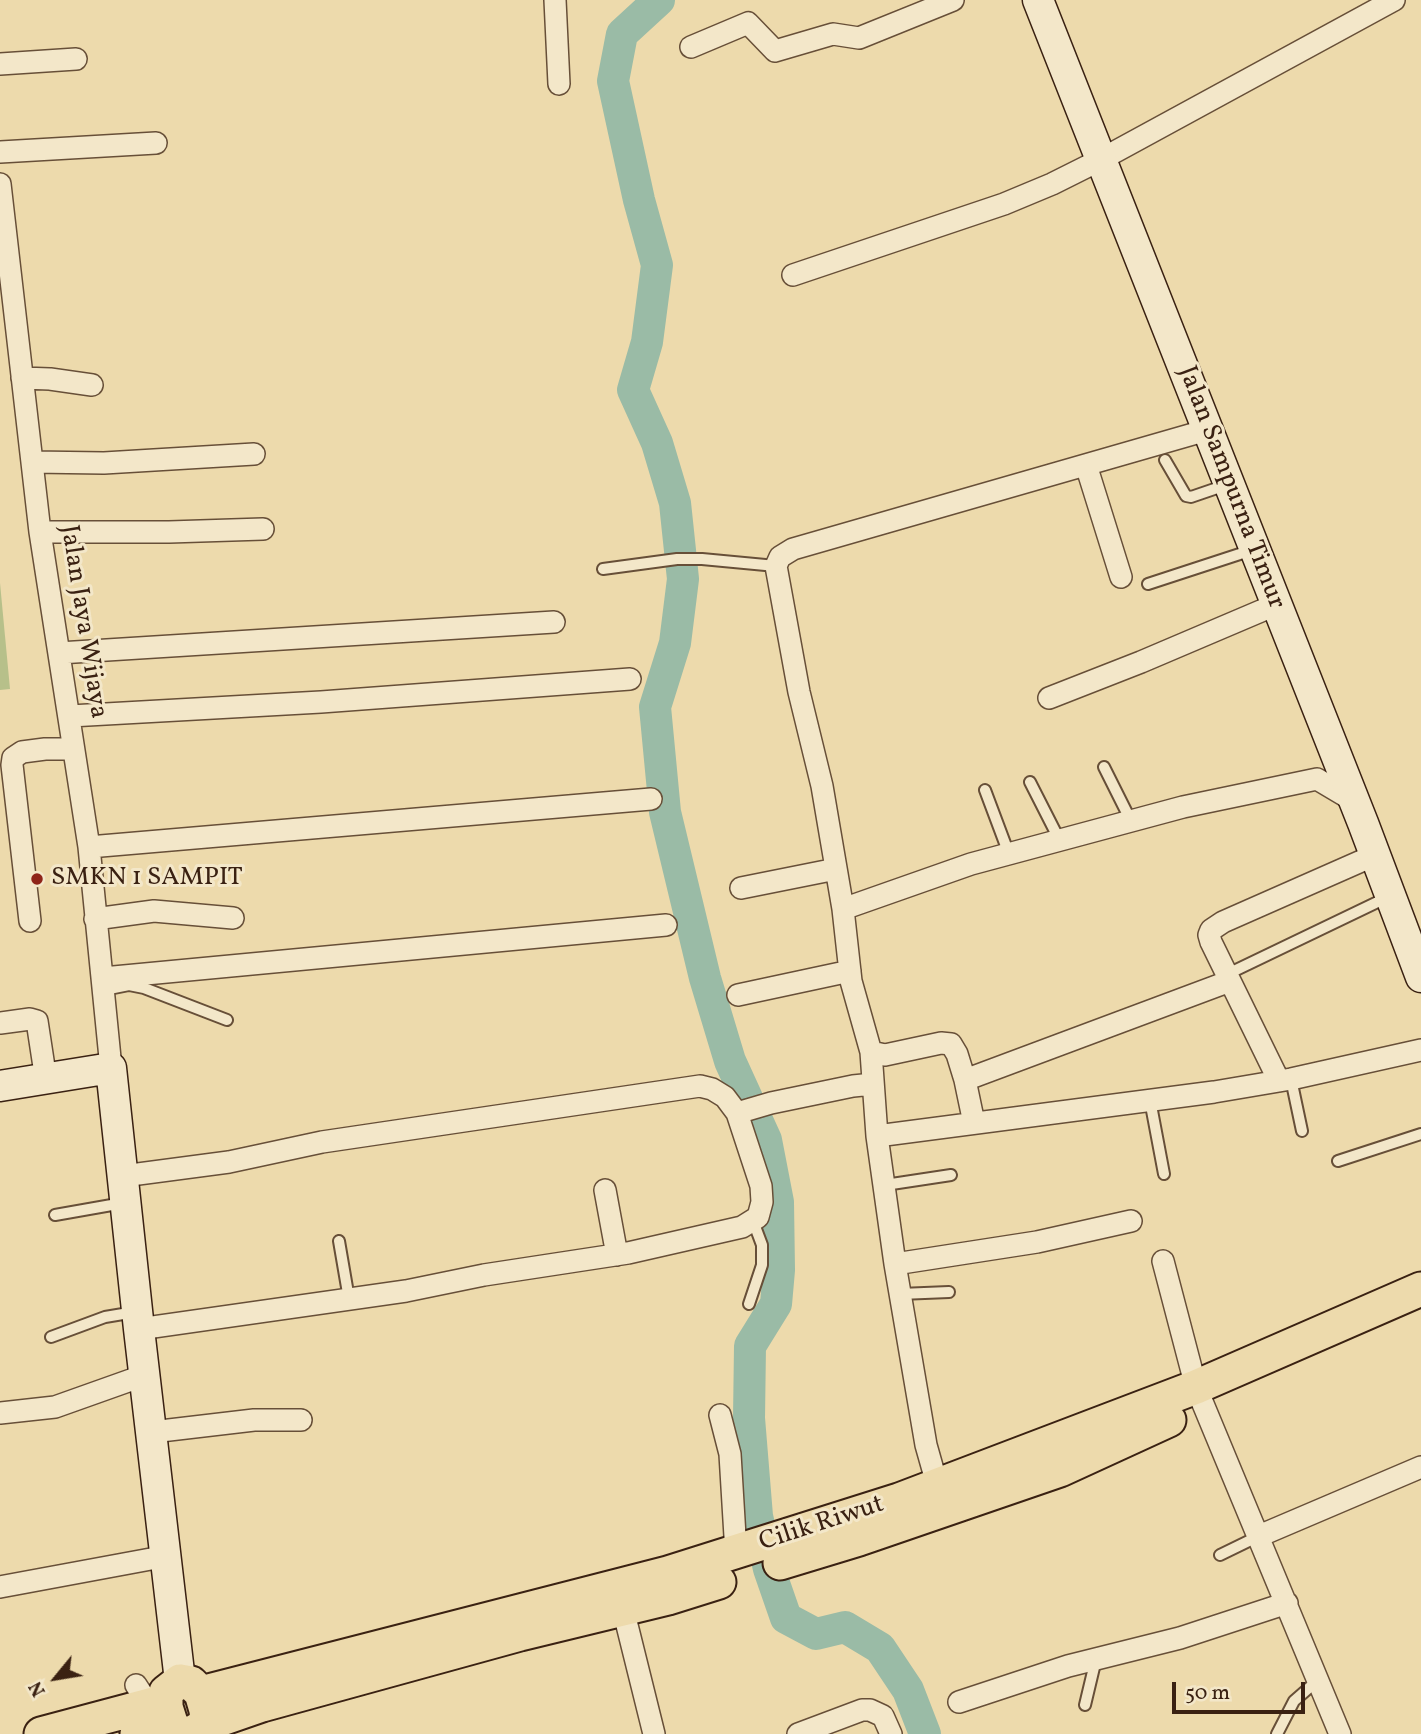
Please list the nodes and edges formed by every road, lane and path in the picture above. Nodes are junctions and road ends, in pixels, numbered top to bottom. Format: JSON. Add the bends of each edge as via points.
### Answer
{"nodes":[{"id":1,"x":555,"y":0,"type":"edge"},
{"id":2,"x":953,"y":0,"type":"edge"},
{"id":3,"x":1038,"y":0,"type":"edge"},
{"id":4,"x":1394,"y":0,"type":"edge"},
{"id":5,"x":691,"y":47,"type":"dead end"},
{"id":6,"x":76,"y":59,"type":"dead end"},
{"id":7,"x":0,"y":64,"type":"edge"},
{"id":8,"x":559,"y":84,"type":"dead end"},
{"id":9,"x":156,"y":143,"type":"dead end"},
{"id":10,"x":0,"y":152,"type":"edge"},
{"id":11,"x":1100,"y":160,"type":"junction"},
{"id":12,"x":0,"y":184,"type":"edge"},
{"id":13,"x":793,"y":275,"type":"dead end"},
{"id":14,"x":7,"y":311,"type":"edge"},
{"id":15,"x":22,"y":378,"type":"junction"},
{"id":16,"x":92,"y":385,"type":"dead end"},
{"id":17,"x":1208,"y":430,"type":"junction"},
{"id":18,"x":254,"y":454,"type":"dead end"},
{"id":19,"x":1165,"y":460,"type":"dead end"},
{"id":20,"x":32,"y":462,"type":"junction"},
{"id":21,"x":1086,"y":465,"type":"junction"},
{"id":22,"x":1229,"y":484,"type":"junction"},
{"id":23,"x":262,"y":529,"type":"dead end"},
{"id":24,"x":40,"y":532,"type":"junction"},
{"id":25,"x":1254,"y":550,"type":"junction"},
{"id":26,"x":776,"y":566,"type":"junction"},
{"id":27,"x":603,"y":569,"type":"dead end"},
{"id":28,"x":1121,"y":577,"type":"dead end"},
{"id":29,"x":1148,"y":584,"type":"dead end"},
{"id":30,"x":1275,"y":605,"type":"junction"},
{"id":31,"x":554,"y":622,"type":"dead end"},
{"id":32,"x":59,"y":653,"type":"junction"},
{"id":33,"x":631,"y":679,"type":"dead end"},
{"id":34,"x":1049,"y":698,"type":"dead end"},
{"id":35,"x":70,"y":716,"type":"junction"},
{"id":36,"x":73,"y":749,"type":"junction"},
{"id":37,"x":1104,"y":767,"type":"dead end"},
{"id":38,"x":1030,"y":782,"type":"dead end"},
{"id":39,"x":985,"y":790,"type":"dead end"},
{"id":40,"x":651,"y":799,"type":"dead end"},
{"id":41,"x":1354,"y":801,"type":"junction"},
{"id":42,"x":1131,"y":821,"type":"junction"},
{"id":43,"x":1060,"y":841,"type":"junction"},
{"id":44,"x":89,"y":847,"type":"junction"},
{"id":45,"x":1009,"y":854,"type":"junction"},
{"id":46,"x":1375,"y":855,"type":"junction"},
{"id":47,"x":836,"y":869,"type":"junction"},
{"id":48,"x":741,"y":888,"type":"dead end"},
{"id":49,"x":1391,"y":896,"type":"junction"},
{"id":50,"x":843,"y":909,"type":"junction"},
{"id":51,"x":233,"y":918,"type":"dead end"},
{"id":52,"x":95,"y":919,"type":"junction"},
{"id":53,"x":30,"y":921,"type":"dead end"},
{"id":54,"x":666,"y":925,"type":"dead end"},
{"id":55,"x":850,"y":971,"type":"junction"},
{"id":56,"x":1233,"y":976,"type":"junction"},
{"id":57,"x":1421,"y":977,"type":"edge"},
{"id":58,"x":103,"y":984,"type":"junction"},
{"id":59,"x":738,"y":995,"type":"dead end"},
{"id":60,"x":227,"y":1020,"type":"dead end"},
{"id":61,"x":0,"y":1023,"type":"edge"},
{"id":62,"x":1421,"y":1050,"type":"edge"},
{"id":63,"x":871,"y":1052,"type":"junction"},
{"id":64,"x":111,"y":1068,"type":"junction"},
{"id":65,"x":46,"y":1080,"type":"junction"},
{"id":66,"x":965,"y":1080,"type":"junction"},
{"id":67,"x":1285,"y":1080,"type":"junction"},
{"id":68,"x":873,"y":1084,"type":"junction"},
{"id":69,"x":0,"y":1086,"type":"edge"},
{"id":70,"x":1150,"y":1100,"type":"junction"},
{"id":71,"x":741,"y":1112,"type":"junction"},
{"id":72,"x":974,"y":1123,"type":"junction"},
{"id":73,"x":1302,"y":1132,"type":"dead end"},
{"id":74,"x":1421,"y":1134,"type":"edge"},
{"id":75,"x":877,"y":1136,"type":"junction"},
{"id":76,"x":1338,"y":1161,"type":"dead end"},
{"id":77,"x":1164,"y":1174,"type":"dead end"},
{"id":78,"x":951,"y":1175,"type":"dead end"},
{"id":79,"x":885,"y":1185,"type":"junction"},
{"id":80,"x":125,"y":1189,"type":"junction"},
{"id":81,"x":605,"y":1190,"type":"dead end"},
{"id":82,"x":55,"y":1215,"type":"dead end"},
{"id":83,"x":753,"y":1221,"type":"junction"},
{"id":84,"x":1131,"y":1221,"type":"dead end"},
{"id":85,"x":339,"y":1241,"type":"dead end"},
{"id":86,"x":617,"y":1255,"type":"junction"},
{"id":87,"x":1163,"y":1261,"type":"dead end"},
{"id":88,"x":895,"y":1264,"type":"junction"},
{"id":89,"x":1421,"y":1289,"type":"edge"},
{"id":90,"x":949,"y":1292,"type":"dead end"},
{"id":91,"x":900,"y":1294,"type":"junction"},
{"id":92,"x":349,"y":1299,"type":"junction"},
{"id":93,"x":749,"y":1304,"type":"dead end"},
{"id":94,"x":1421,"y":1308,"type":"edge"},
{"id":95,"x":138,"y":1320,"type":"junction"},
{"id":96,"x":51,"y":1337,"type":"dead end"},
{"id":97,"x":145,"y":1375,"type":"junction"},
{"id":98,"x":1200,"y":1396,"type":"junction"},
{"id":99,"x":0,"y":1413,"type":"edge"},
{"id":100,"x":720,"y":1415,"type":"dead end"},
{"id":101,"x":301,"y":1420,"type":"dead end"},
{"id":102,"x":152,"y":1432,"type":"junction"},
{"id":103,"x":1421,"y":1466,"type":"edge"},
{"id":104,"x":937,"y":1484,"type":"junction"},
{"id":105,"x":854,"y":1528,"type":"junction"},
{"id":106,"x":1259,"y":1536,"type":"junction"},
{"id":107,"x":1220,"y":1555,"type":"dead end"},
{"id":108,"x":167,"y":1556,"type":"junction"},
{"id":109,"x":746,"y":1558,"type":"junction"},
{"id":110,"x":0,"y":1587,"type":"edge"},
{"id":111,"x":1287,"y":1603,"type":"junction"},
{"id":112,"x":623,"y":1609,"type":"junction"},
{"id":113,"x":560,"y":1613,"type":"junction"},
{"id":114,"x":1096,"y":1659,"type":"junction"},
{"id":115,"x":1318,"y":1680,"type":"junction"},
{"id":116,"x":959,"y":1702,"type":"dead end"},
{"id":117,"x":1085,"y":1705,"type":"dead end"},
{"id":118,"x":171,"y":1712,"type":"edge"},
{"id":119,"x":41,"y":1734,"type":"edge"},
{"id":120,"x":654,"y":1734,"type":"edge"},
{"id":121,"x":798,"y":1734,"type":"edge"},
{"id":122,"x":891,"y":1734,"type":"edge"},
{"id":123,"x":1277,"y":1734,"type":"edge"},
{"id":124,"x":1340,"y":1734,"type":"edge"}],
"edges":[{"from":1,"to":8,"type":"street"},
{"from":2,"to":5,"type":"street","via":[[859,38],[836,34],[775,51],[744,24]]},
{"from":3,"to":11,"type":"street","name":"Jalan Sampurna Timur"},
{"from":4,"to":11,"type":"street"},
{"from":6,"to":7,"type":"street"},
{"from":9,"to":10,"type":"street"},
{"from":11,"to":13,"type":"street","via":[[1004,204]]},
{"from":11,"to":17,"type":"street","name":"Jalan Sampurna Timur"},
{"from":12,"to":14,"type":"street","name":"Jalan Jaya Wijaya"},
{"from":14,"to":15,"type":"street","name":"Jalan Jaya Wijaya"},
{"from":15,"to":16,"type":"street"},
{"from":15,"to":20,"type":"street","name":"Jalan Jaya Wijaya"},
{"from":17,"to":21,"type":"street"},
{"from":17,"to":22,"type":"street","name":"Jalan Sampurna Timur"},
{"from":18,"to":20,"type":"street","via":[[104,463]]},
{"from":19,"to":22,"type":"lane","via":[[1186,496]]},
{"from":20,"to":24,"type":"street","name":"Jalan Jaya Wijaya"},
{"from":21,"to":26,"type":"street","via":[[793,549],[780,557]]},
{"from":21,"to":28,"type":"street"},
{"from":22,"to":25,"type":"street","name":"Jalan Sampurna Timur"},
{"from":23,"to":24,"type":"street"},
{"from":24,"to":32,"type":"street","name":"Jalan Jaya Wijaya"},
{"from":25,"to":29,"type":"lane"},
{"from":25,"to":30,"type":"street","name":"Jalan Sampurna Timur"},
{"from":26,"to":27,"type":"lane","via":[[677,559]]},
{"from":26,"to":47,"type":"street"},
{"from":30,"to":34,"type":"street"},
{"from":30,"to":41,"type":"street","name":"Jalan Sampurna Timur"},
{"from":31,"to":32,"type":"street"},
{"from":32,"to":35,"type":"street","name":"Jalan Jaya Wijaya"},
{"from":33,"to":35,"type":"street"},
{"from":35,"to":36,"type":"street","name":"Jalan Jaya Wijaya"},
{"from":36,"to":44,"type":"street","name":"Jalan Jaya Wijaya"},
{"from":36,"to":53,"type":"street","via":[[22,752],[13,758]]},
{"from":37,"to":42,"type":"lane"},
{"from":38,"to":43,"type":"lane"},
{"from":39,"to":45,"type":"lane"},
{"from":40,"to":44,"type":"street"},
{"from":41,"to":42,"type":"street","via":[[1317,779]]},
{"from":41,"to":46,"type":"street","name":"Jalan Sampurna Timur"},
{"from":42,"to":43,"type":"street"},
{"from":43,"to":45,"type":"street"},
{"from":44,"to":52,"type":"street","name":"Jalan Jaya Wijaya"},
{"from":45,"to":50,"type":"street"},
{"from":46,"to":49,"type":"street","name":"Jalan Sampurna Timur"},
{"from":46,"to":56,"type":"street","via":[[1211,930],[1211,942]]},
{"from":47,"to":48,"type":"street"},
{"from":47,"to":50,"type":"street"},
{"from":49,"to":56,"type":"lane"},
{"from":49,"to":57,"type":"street","name":"Jalan Sampurna Timur"},
{"from":50,"to":55,"type":"street"},
{"from":51,"to":52,"type":"street","via":[[154,911]]},
{"from":52,"to":58,"type":"street","name":"Jalan Jaya Wijaya"},
{"from":54,"to":58,"type":"street"},
{"from":55,"to":59,"type":"street"},
{"from":55,"to":63,"type":"street"},
{"from":56,"to":66,"type":"street"},
{"from":56,"to":67,"type":"street"},
{"from":58,"to":60,"type":"lane","via":[[144,988]]},
{"from":58,"to":64,"type":"street","name":"Jalan Jaya Wijaya"},
{"from":61,"to":65,"type":"street","via":[[37,1021]]},
{"from":62,"to":67,"type":"street"},
{"from":63,"to":66,"type":"street","via":[[885,1055],[951,1044]]},
{"from":63,"to":68,"type":"street"},
{"from":64,"to":65,"type":"street"},
{"from":64,"to":80,"type":"street"},
{"from":65,"to":69,"type":"street"},
{"from":66,"to":72,"type":"street"},
{"from":67,"to":70,"type":"street"},
{"from":67,"to":73,"type":"lane"},
{"from":68,"to":71,"type":"street"},
{"from":68,"to":75,"type":"street"},
{"from":70,"to":72,"type":"street"},
{"from":70,"to":77,"type":"lane"},
{"from":71,"to":80,"type":"street","via":[[725,1097],[700,1086],[322,1142]]},
{"from":71,"to":83,"type":"street","via":[[761,1186],[762,1202]]},
{"from":72,"to":75,"type":"street"},
{"from":74,"to":76,"type":"lane"},
{"from":75,"to":79,"type":"street"},
{"from":78,"to":79,"type":"lane"},
{"from":79,"to":88,"type":"street"},
{"from":80,"to":82,"type":"lane"},
{"from":80,"to":95,"type":"street"},
{"from":81,"to":86,"type":"street"},
{"from":83,"to":86,"type":"street"},
{"from":83,"to":93,"type":"lane","via":[[762,1245],[762,1265]]},
{"from":84,"to":88,"type":"street","via":[[1037,1242]]},
{"from":85,"to":92,"type":"lane"},
{"from":86,"to":92,"type":"street"},
{"from":87,"to":98,"type":"street"},
{"from":88,"to":91,"type":"street"},
{"from":89,"to":98,"type":"main road","name":"Cilik Riwut"},
{"from":90,"to":91,"type":"lane"},
{"from":91,"to":104,"type":"street"},
{"from":92,"to":95,"type":"street"},
{"from":94,"to":98,"type":"main road","name":"Cilik Riwut"},
{"from":95,"to":96,"type":"lane","via":[[105,1317]]},
{"from":95,"to":97,"type":"street"},
{"from":97,"to":99,"type":"street","via":[[55,1407]]},
{"from":97,"to":102,"type":"street"},
{"from":98,"to":104,"type":"main road","name":"Cilik Riwut"},
{"from":98,"to":105,"type":"main road","name":"Cilik Riwut","via":[[1060,1470]]},
{"from":98,"to":106,"type":"street"},
{"from":100,"to":109,"type":"street"},
{"from":101,"to":102,"type":"street","via":[[254,1420]]},
{"from":102,"to":108,"type":"street"},
{"from":103,"to":106,"type":"street"},
{"from":104,"to":105,"type":"main road","name":"Cilik Riwut","via":[[899,1500]]},
{"from":105,"to":109,"type":"main road","name":"Cilik Riwut"},
{"from":106,"to":107,"type":"lane"},
{"from":106,"to":111,"type":"street"},
{"from":108,"to":110,"type":"street"},
{"from":108,"to":118,"type":"street"},
{"from":109,"to":112,"type":"main road","name":"Cilik Riwut"},
{"from":109,"to":113,"type":"main road","name":"Cilik Riwut","via":[[668,1573]]},
{"from":111,"to":114,"type":"street"},
{"from":111,"to":115,"type":"street"},
{"from":112,"to":113,"type":"main road","name":"Cilik Riwut"},
{"from":112,"to":120,"type":"street"},
{"from":113,"to":118,"type":"main road","name":"Cilik Riwut"},
{"from":114,"to":116,"type":"street"},
{"from":114,"to":117,"type":"lane"},
{"from":115,"to":123,"type":"lane","via":[[1294,1701]]},
{"from":115,"to":124,"type":"street"},
{"from":118,"to":119,"type":"main road","name":"Cilik Riwut"},
{"from":121,"to":122,"type":"street","via":[[862,1710],[883,1716]]}]}
